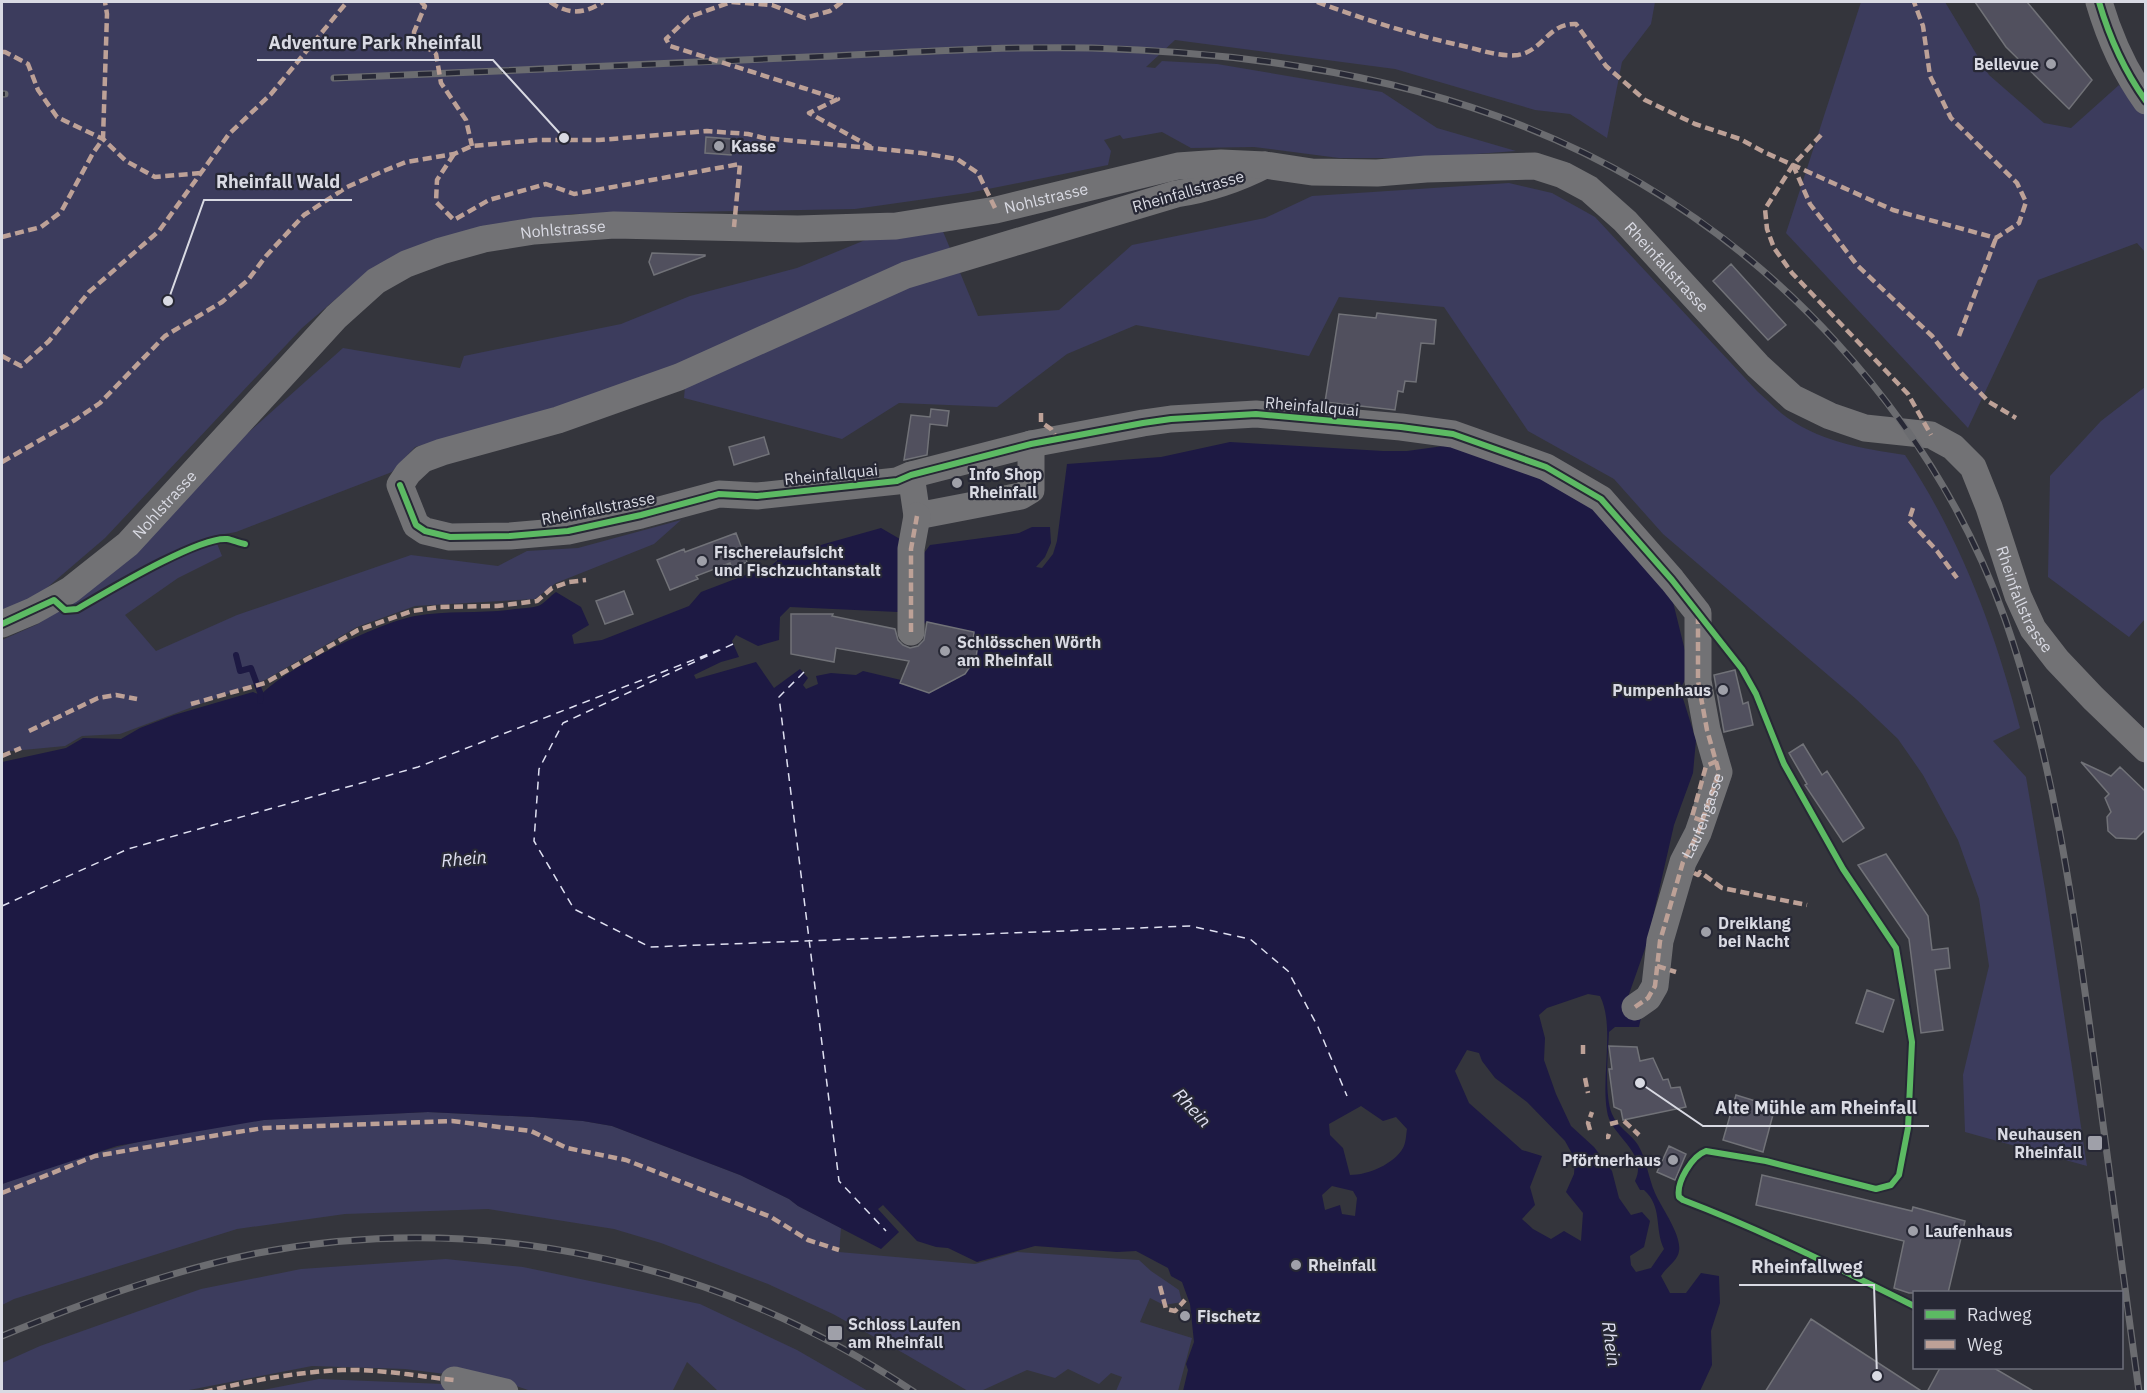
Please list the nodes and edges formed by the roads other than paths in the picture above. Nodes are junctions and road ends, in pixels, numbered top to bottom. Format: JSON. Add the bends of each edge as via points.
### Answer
{"nodes":[{"id":1,"x":2099,"y":2,"type":"edge"},
{"id":2,"x":2145,"y":101,"type":"edge"},
{"id":3,"x":1265,"y":165,"type":"junction"},
{"id":4,"x":1031,"y":444,"type":"junction"},
{"id":5,"x":911,"y":475,"type":"junction"},
{"id":6,"x":757,"y":496,"type":"joint"},
{"id":7,"x":917,"y":516,"type":"junction"},
{"id":8,"x":1698,"y":613,"type":"joint"},
{"id":9,"x":2,"y":624,"type":"edge"},
{"id":10,"x":911,"y":632,"type":"dead end"},
{"id":11,"x":2145,"y":749,"type":"edge"},
{"id":12,"x":1635,"y":1007,"type":"dead end"},
{"id":13,"x":454,"y":1380,"type":"dead end"},
{"id":14,"x":505,"y":1392,"type":"edge"}],
"edges":[{"from":1,"to":2,"type":"street","via":[[2113,42]]},
{"from":3,"to":6,"type":"street","name":"Rheinfallstrasse","via":[[1206,189],[1176,194],[906,275],[679,377],[558,420],[423,459],[400,485],[416,525],[450,537],[568,531],[719,494]]},
{"from":3,"to":9,"type":"street","name":"Nohlstrasse","via":[[1178,166],[996,210],[896,226],[572,226],[484,239],[441,251],[406,264],[356,297],[113,557],[70,590]]},
{"from":3,"to":11,"type":"street","name":"Rheinfallstrasse","via":[[1312,172],[1377,173],[1535,166],[1589,189],[1625,221],[1758,366],[1793,398],[1865,428],[1932,435],[1953,447],[1973,467],[2033,629],[2079,683]]},
{"from":4,"to":5,"type":"street","name":"Rheinfallquai"},
{"from":4,"to":7,"type":"street","via":[[1031,490],[1027,494]]},
{"from":4,"to":8,"type":"street","name":"Rheinfallquai","via":[[1170,418],[1256,414],[1453,434],[1546,467],[1601,500]]},
{"from":5,"to":6,"type":"street","name":"Rheinfallquai","via":[[897,481]]},
{"from":5,"to":7,"type":"street"},
{"from":7,"to":10,"type":"street","via":[[911,549]]},
{"from":8,"to":12,"type":"street","name":"Laufengasse","via":[[1698,681],[1719,772],[1698,832],[1683,861],[1660,941],[1655,986],[1648,998]]},
{"from":13,"to":14,"type":"street"}]}
